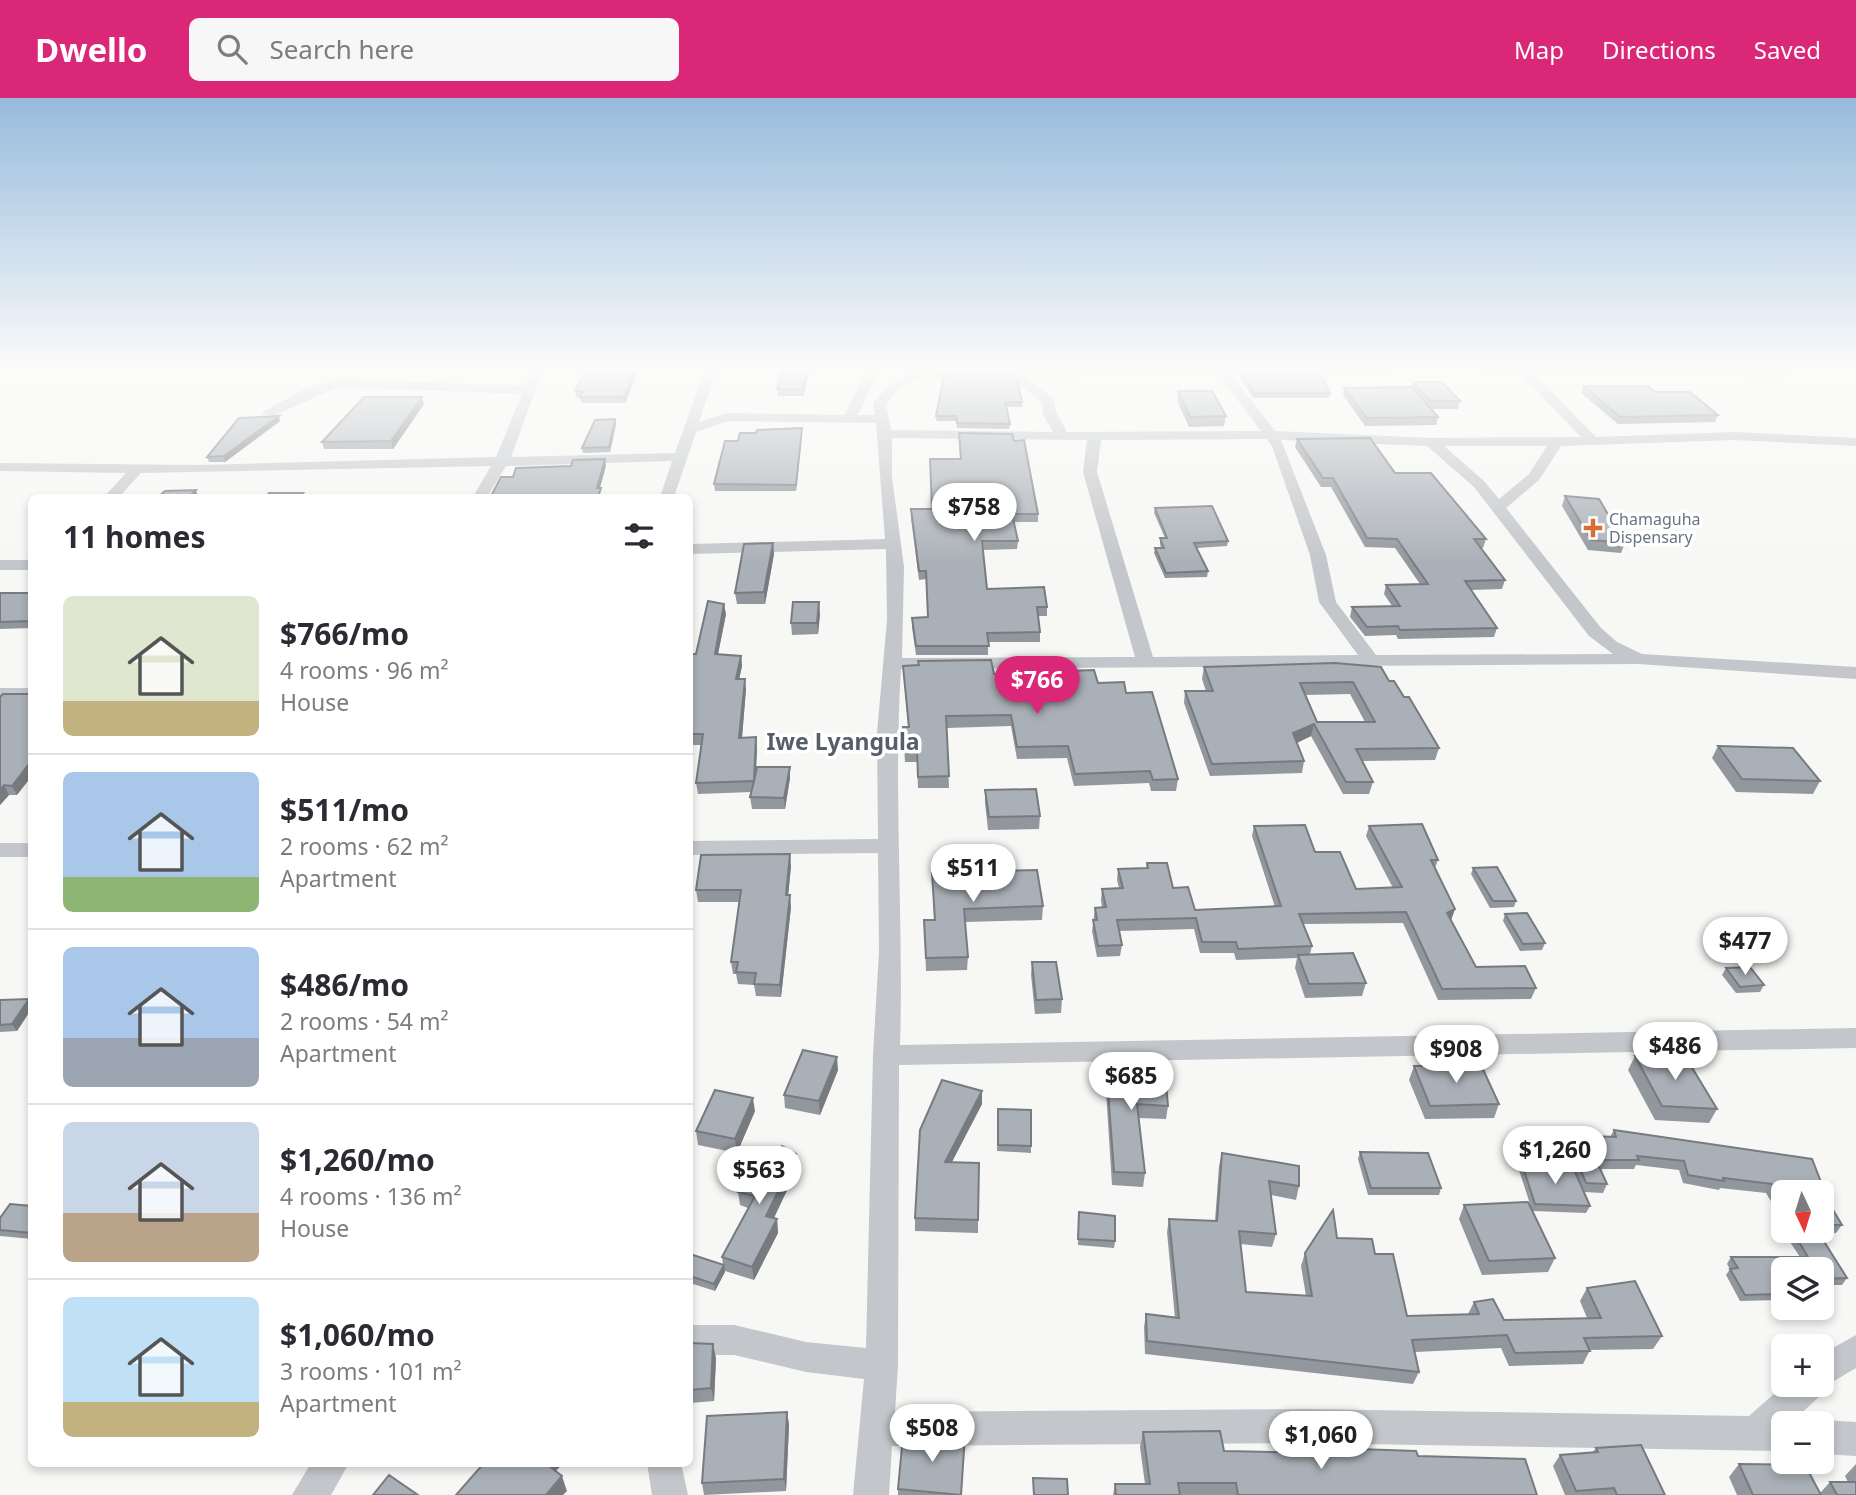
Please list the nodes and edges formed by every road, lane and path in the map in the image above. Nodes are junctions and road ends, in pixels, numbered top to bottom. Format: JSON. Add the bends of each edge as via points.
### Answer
{"nodes":[{"id":1,"x":515,"y":434,"type":"edge"},
{"id":2,"x":688,"y":434,"type":"edge"},
{"id":3,"x":883,"y":434,"type":"edge"},
{"id":4,"x":1026,"y":434,"type":"edge"},
{"id":5,"x":1586,"y":434,"type":"edge"},
{"id":6,"x":1271,"y":435,"type":"junction"},
{"id":7,"x":1062,"y":436,"type":"joint"},
{"id":8,"x":1095,"y":437,"type":"junction"},
{"id":9,"x":1591,"y":439,"type":"junction"},
{"id":10,"x":1431,"y":442,"type":"junction"},
{"id":11,"x":1557,"y":442,"type":"junction"},
{"id":12,"x":1856,"y":442,"type":"edge"},
{"id":13,"x":679,"y":457,"type":"junction"},
{"id":14,"x":502,"y":462,"type":"junction"},
{"id":15,"x":0,"y":467,"type":"edge"},
{"id":16,"x":137,"y":469,"type":"junction"},
{"id":17,"x":114,"y":494,"type":"edge"},
{"id":18,"x":482,"y":494,"type":"edge"},
{"id":19,"x":668,"y":494,"type":"edge"},
{"id":20,"x":1497,"y":508,"type":"junction"},
{"id":21,"x":893,"y":544,"type":"junction"},
{"id":22,"x":693,"y":549,"type":"edge"},
{"id":23,"x":0,"y":565,"type":"edge"},
{"id":24,"x":28,"y":565,"type":"edge"},
{"id":25,"x":1639,"y":659,"type":"junction"},
{"id":26,"x":1145,"y":660,"type":"junction"},
{"id":27,"x":1370,"y":660,"type":"junction"},
{"id":28,"x":891,"y":664,"type":"junction"},
{"id":29,"x":1856,"y":673,"type":"edge"},
{"id":30,"x":0,"y":694,"type":"edge"},
{"id":31,"x":28,"y":694,"type":"edge"},
{"id":32,"x":890,"y":846,"type":"junction"},
{"id":33,"x":693,"y":849,"type":"edge"},
{"id":34,"x":0,"y":850,"type":"edge"},
{"id":35,"x":28,"y":850,"type":"edge"},
{"id":36,"x":1856,"y":1038,"type":"edge"},
{"id":37,"x":886,"y":1055,"type":"junction"},
{"id":38,"x":693,"y":1340,"type":"edge"},
{"id":39,"x":1856,"y":1350,"type":"edge"},
{"id":40,"x":1834,"y":1364,"type":"edge"},
{"id":41,"x":882,"y":1365,"type":"junction"},
{"id":42,"x":1799,"y":1397,"type":"edge"},
{"id":43,"x":878,"y":1429,"type":"junction"},
{"id":44,"x":1770,"y":1433,"type":"edge"},
{"id":45,"x":1834,"y":1438,"type":"edge"},
{"id":46,"x":1856,"y":1439,"type":"edge"},
{"id":47,"x":329,"y":1467,"type":"edge"},
{"id":48,"x":665,"y":1467,"type":"edge"},
{"id":49,"x":310,"y":1495,"type":"edge"},
{"id":50,"x":670,"y":1495,"type":"edge"},
{"id":51,"x":871,"y":1495,"type":"edge"}],
"edges":[{"from":1,"to":14,"type":"street"},
{"from":2,"to":13,"type":"street"},
{"from":3,"to":21,"type":"street"},
{"from":4,"to":7,"type":"street"},
{"from":5,"to":9,"type":"street"},
{"from":6,"to":8,"type":"street"},
{"from":6,"to":10,"type":"street"},
{"from":6,"to":27,"type":"street","via":[[1283,456],[1318,555],[1328,602]]},
{"from":7,"to":8,"type":"street"},
{"from":8,"to":26,"type":"street","via":[[1090,450],[1091,487],[1105,516],[1121,591]]},
{"from":9,"to":11,"type":"street"},
{"from":9,"to":12,"type":"street","via":[[1734,436]]},
{"from":10,"to":11,"type":"street"},
{"from":10,"to":20,"type":"street","via":[[1466,471]]},
{"from":11,"to":20,"type":"street","via":[[1534,477]]},
{"from":13,"to":14,"type":"street"},
{"from":13,"to":19,"type":"street"},
{"from":14,"to":16,"type":"street"},
{"from":14,"to":18,"type":"street"},
{"from":15,"to":16,"type":"street"},
{"from":16,"to":17,"type":"street"},
{"from":20,"to":25,"type":"street","via":[[1604,641]]},
{"from":21,"to":22,"type":"street"},
{"from":21,"to":28,"type":"street","via":[[896,621]]},
{"from":23,"to":24,"type":"street"},
{"from":25,"to":27,"type":"street"},
{"from":25,"to":29,"type":"street"},
{"from":26,"to":27,"type":"street"},
{"from":26,"to":28,"type":"street"},
{"from":28,"to":32,"type":"street","via":[[887,733]]},
{"from":30,"to":31,"type":"street"},
{"from":32,"to":33,"type":"street"},
{"from":32,"to":37,"type":"street"},
{"from":34,"to":35,"type":"street"},
{"from":36,"to":37,"type":"street"},
{"from":37,"to":41,"type":"street"},
{"from":38,"to":41,"type":"street","via":[[734,1340],[806,1357]]},
{"from":39,"to":40,"type":"street"},
{"from":41,"to":43,"type":"street"},
{"from":42,"to":44,"type":"street"},
{"from":43,"to":44,"type":"street","via":[[1303,1426]]},
{"from":43,"to":51,"type":"street"},
{"from":45,"to":46,"type":"street"},
{"from":47,"to":49,"type":"street"},
{"from":48,"to":50,"type":"street"}]}
